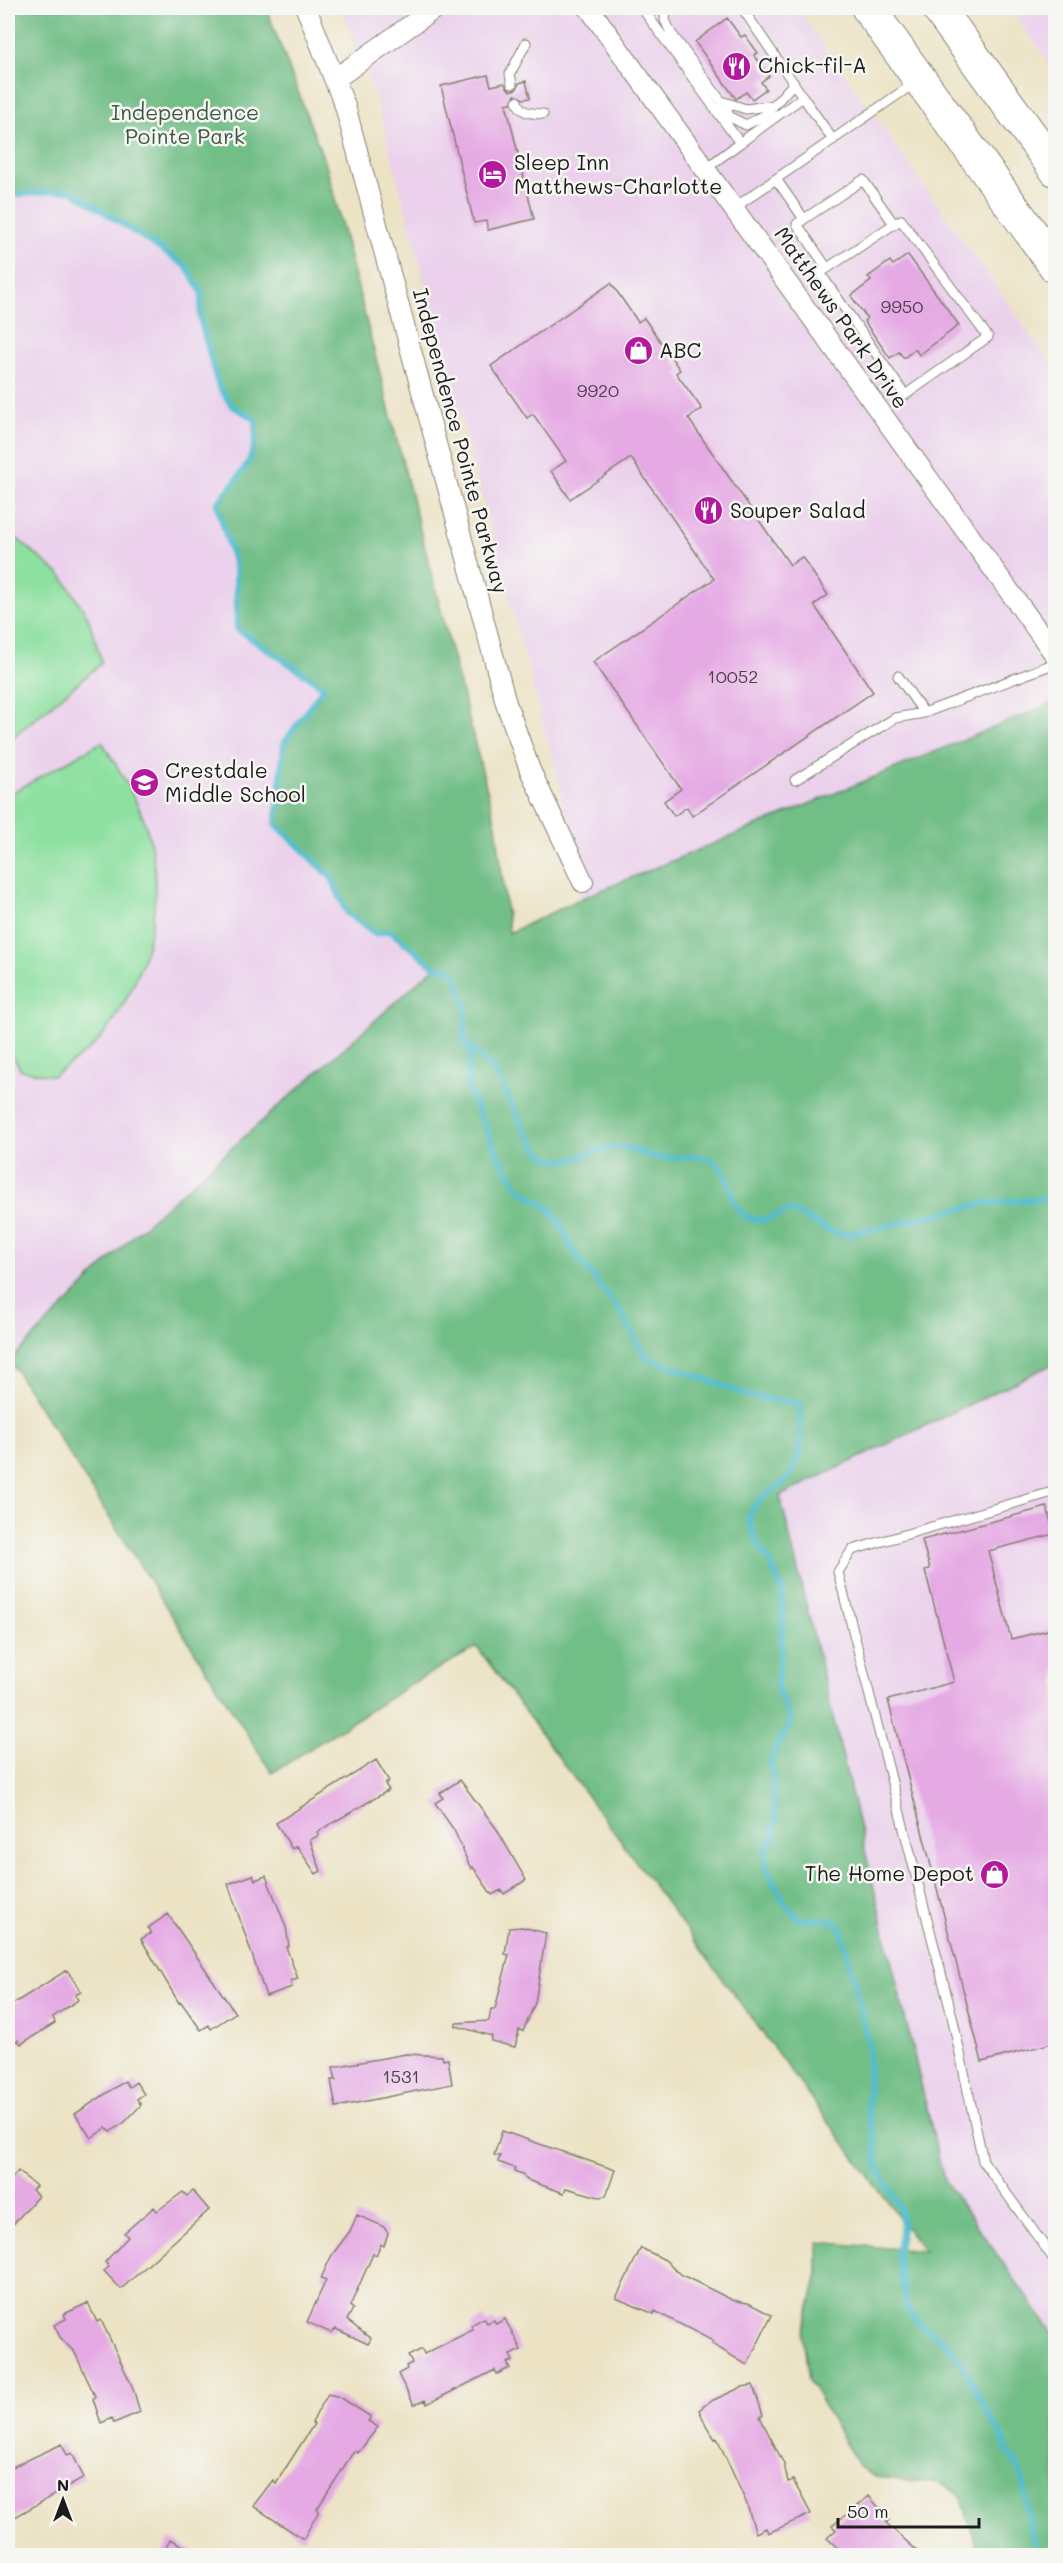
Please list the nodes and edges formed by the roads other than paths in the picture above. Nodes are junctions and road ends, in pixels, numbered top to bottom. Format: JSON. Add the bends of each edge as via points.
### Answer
{"nodes":[{"id":1,"x":306,"y":8,"type":"edge"},
{"id":2,"x":435,"y":8,"type":"edge"},
{"id":3,"x":589,"y":8,"type":"edge"},
{"id":4,"x":644,"y":8,"type":"edge"},
{"id":5,"x":666,"y":8,"type":"edge"},
{"id":6,"x":742,"y":8,"type":"edge"},
{"id":7,"x":868,"y":8,"type":"edge"},
{"id":8,"x":938,"y":8,"type":"edge"},
{"id":9,"x":526,"y":43,"type":"dead end"},
{"id":10,"x":335,"y":79,"type":"junction"},
{"id":11,"x":919,"y":80,"type":"junction"},
{"id":12,"x":794,"y":83,"type":"junction"},
{"id":13,"x":512,"y":84,"type":"dead end"},
{"id":14,"x":803,"y":97,"type":"junction"},
{"id":15,"x":517,"y":101,"type":"dead end"},
{"id":16,"x":721,"y":101,"type":"junction"},
{"id":17,"x":774,"y":105,"type":"junction"},
{"id":18,"x":543,"y":114,"type":"dead end"},
{"id":19,"x":833,"y":140,"type":"junction"},
{"id":20,"x":741,"y":143,"type":"junction"},
{"id":21,"x":705,"y":169,"type":"junction"},
{"id":22,"x":1056,"y":170,"type":"edge"},
{"id":23,"x":776,"y":179,"type":"junction"},
{"id":24,"x":734,"y":208,"type":"junction"},
{"id":25,"x":804,"y":219,"type":"junction"},
{"id":26,"x":894,"y":224,"type":"junction"},
{"id":27,"x":1056,"y":267,"type":"edge"},
{"id":28,"x":827,"y":268,"type":"junction"},
{"id":29,"x":1056,"y":656,"type":"edge"},
{"id":30,"x":1056,"y":663,"type":"edge"},
{"id":31,"x":898,"y":676,"type":"dead end"},
{"id":32,"x":924,"y":713,"type":"junction"},
{"id":33,"x":795,"y":780,"type":"dead end"},
{"id":34,"x":583,"y":882,"type":"dead end"},
{"id":35,"x":1056,"y":1491,"type":"edge"},
{"id":36,"x":1056,"y":2262,"type":"edge"}],
"edges":[{"from":1,"to":10,"type":"street","name":"Independence Pointe Parkway"},
{"from":2,"to":10,"type":"street"},
{"from":3,"to":21,"type":"street","name":"Matthews Park Drive"},
{"from":4,"to":20,"type":"lane"},
{"from":5,"to":16,"type":"lane","via":[[665,20],[671,33]]},
{"from":6,"to":12,"type":"lane"},
{"from":7,"to":11,"type":"highway"},
{"from":8,"to":22,"type":"highway"},
{"from":9,"to":13,"type":"lane","via":[[510,74]]},
{"from":10,"to":34,"type":"street","name":"Independence Pointe Parkway","via":[[506,703],[530,770]]},
{"from":11,"to":19,"type":"lane"},
{"from":11,"to":27,"type":"highway"},
{"from":12,"to":14,"type":"lane"},
{"from":12,"to":17,"type":"lane"},
{"from":14,"to":19,"type":"lane"},
{"from":14,"to":20,"type":"lane"},
{"from":15,"to":18,"type":"lane","via":[[526,113]]},
{"from":16,"to":17,"type":"lane","via":[[746,109]]},
{"from":16,"to":17,"type":"lane","via":[[730,117],[746,125],[767,114]]},
{"from":19,"to":23,"type":"lane"},
{"from":20,"to":21,"type":"lane"},
{"from":21,"to":24,"type":"street","name":"Matthews Park Drive"},
{"from":23,"to":24,"type":"lane"},
{"from":23,"to":25,"type":"lane"},
{"from":24,"to":29,"type":"street","name":"Matthews Park Drive"},
{"from":25,"to":26,"type":"lane","via":[[863,180]]},
{"from":25,"to":28,"type":"lane","via":[[797,224]]},
{"from":26,"to":28,"type":"lane"},
{"from":26,"to":28,"type":"lane","via":[[901,220],[988,338],[905,395],[820,273]]},
{"from":30,"to":32,"type":"lane"},
{"from":31,"to":32,"type":"lane"},
{"from":32,"to":33,"type":"lane","via":[[895,718]]},
{"from":35,"to":36,"type":"lane","via":[[852,1550],[838,1572],[952,2016],[983,2161]]}]}
